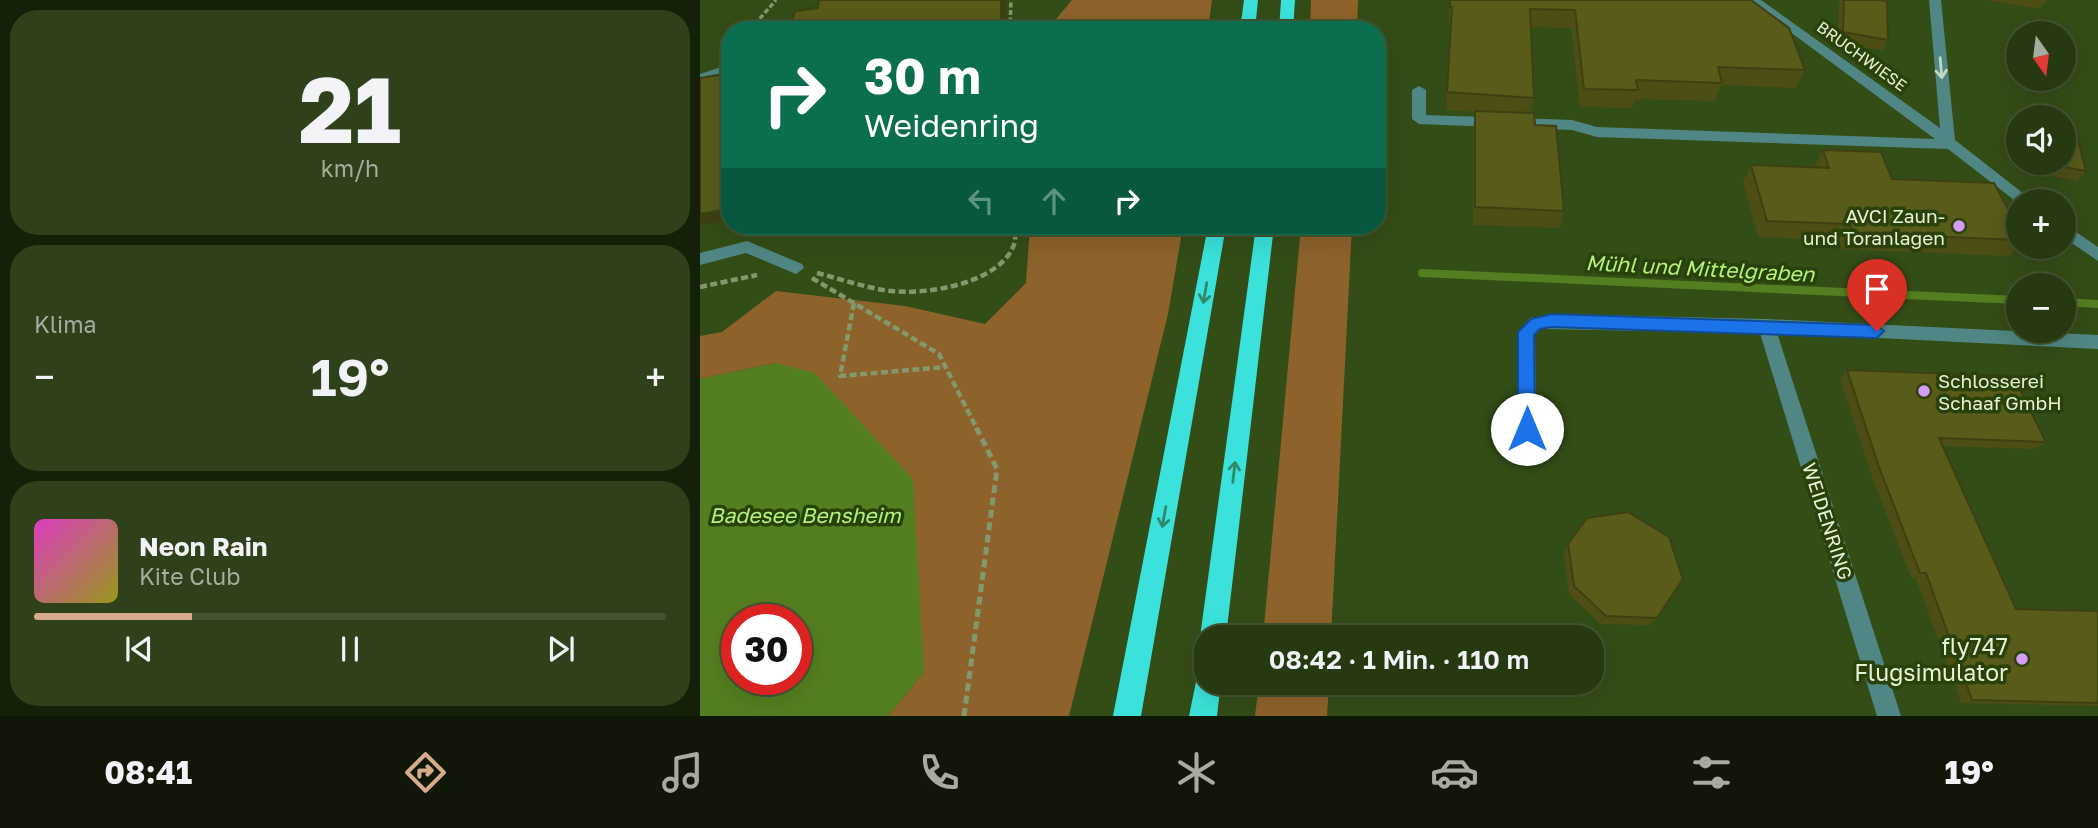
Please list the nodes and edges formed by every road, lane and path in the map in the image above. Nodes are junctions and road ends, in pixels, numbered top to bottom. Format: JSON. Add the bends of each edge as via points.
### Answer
{"nodes":[{"id":1,"x":776,"y":0,"type":"edge"},
{"id":2,"x":1011,"y":0,"type":"edge"},
{"id":3,"x":1251,"y":0,"type":"edge"},
{"id":4,"x":1288,"y":0,"type":"edge"},
{"id":5,"x":1753,"y":0,"type":"edge"},
{"id":6,"x":1935,"y":0,"type":"edge"},
{"id":7,"x":758,"y":21,"type":"edge"},
{"id":8,"x":1010,"y":21,"type":"edge"},
{"id":9,"x":1248,"y":21,"type":"edge"},
{"id":10,"x":1287,"y":21,"type":"edge"},
{"id":11,"x":721,"y":71,"type":"edge"},
{"id":12,"x":700,"y":79,"type":"edge"},
{"id":13,"x":1419,"y":90,"type":"dead end"},
{"id":14,"x":1948,"y":144,"type":"junction"},
{"id":15,"x":2009,"y":189,"type":"edge"},
{"id":16,"x":1015,"y":235,"type":"edge"},
{"id":17,"x":1215,"y":235,"type":"edge"},
{"id":18,"x":1264,"y":235,"type":"edge"},
{"id":19,"x":2076,"y":239,"type":"edge"},
{"id":20,"x":2098,"y":255,"type":"edge"},
{"id":21,"x":700,"y":259,"type":"edge"},
{"id":22,"x":796,"y":268,"type":"junction"},
{"id":23,"x":700,"y":287,"type":"edge"},
{"id":24,"x":854,"y":303,"type":"junction"},
{"id":25,"x":1766,"y":326,"type":"junction"},
{"id":26,"x":2098,"y":342,"type":"edge"},
{"id":27,"x":945,"y":367,"type":"junction"},
{"id":28,"x":1527,"y":429,"type":"dead end"},
{"id":29,"x":1215,"y":625,"type":"edge"},
{"id":30,"x":1206,"y":695,"type":"edge"},
{"id":31,"x":964,"y":716,"type":"edge"},
{"id":32,"x":1127,"y":716,"type":"edge"},
{"id":33,"x":1203,"y":716,"type":"edge"},
{"id":34,"x":1889,"y":716,"type":"edge"}],
"edges":[{"from":1,"to":7,"type":"path"},
{"from":2,"to":8,"type":"path"},
{"from":3,"to":9,"type":"highway"},
{"from":4,"to":10,"type":"highway"},
{"from":5,"to":14,"type":"street","name":"BRUCHWIESE"},
{"from":6,"to":14,"type":"street","one_way":true},
{"from":11,"to":12,"type":"street"},
{"from":13,"to":14,"type":"street","via":[[1419,119],[1572,125],[1597,132]]},
{"from":14,"to":15,"type":"street","name":"BRUCHWIESE"},
{"from":16,"to":22,"type":"path","via":[[1013,248],[997,265],[978,279],[943,288],[900,292]]},
{"from":17,"to":32,"type":"highway","one_way":true},
{"from":29,"to":18,"type":"highway","one_way":true},
{"from":19,"to":20,"type":"street"},
{"from":21,"to":22,"type":"street","via":[[747,247]]},
{"from":22,"to":23,"type":"path"},
{"from":22,"to":24,"type":"path"},
{"from":24,"to":27,"type":"path","via":[[939,354]]},
{"from":24,"to":27,"type":"path","via":[[840,376]]},
{"from":25,"to":26,"type":"street"},
{"from":25,"to":28,"type":"street","via":[[1536,323],[1526,332]]},
{"from":25,"to":34,"type":"street","name":"WEIDENRING"},
{"from":27,"to":31,"type":"path","via":[[997,469]]},
{"from":30,"to":33,"type":"highway"}]}
